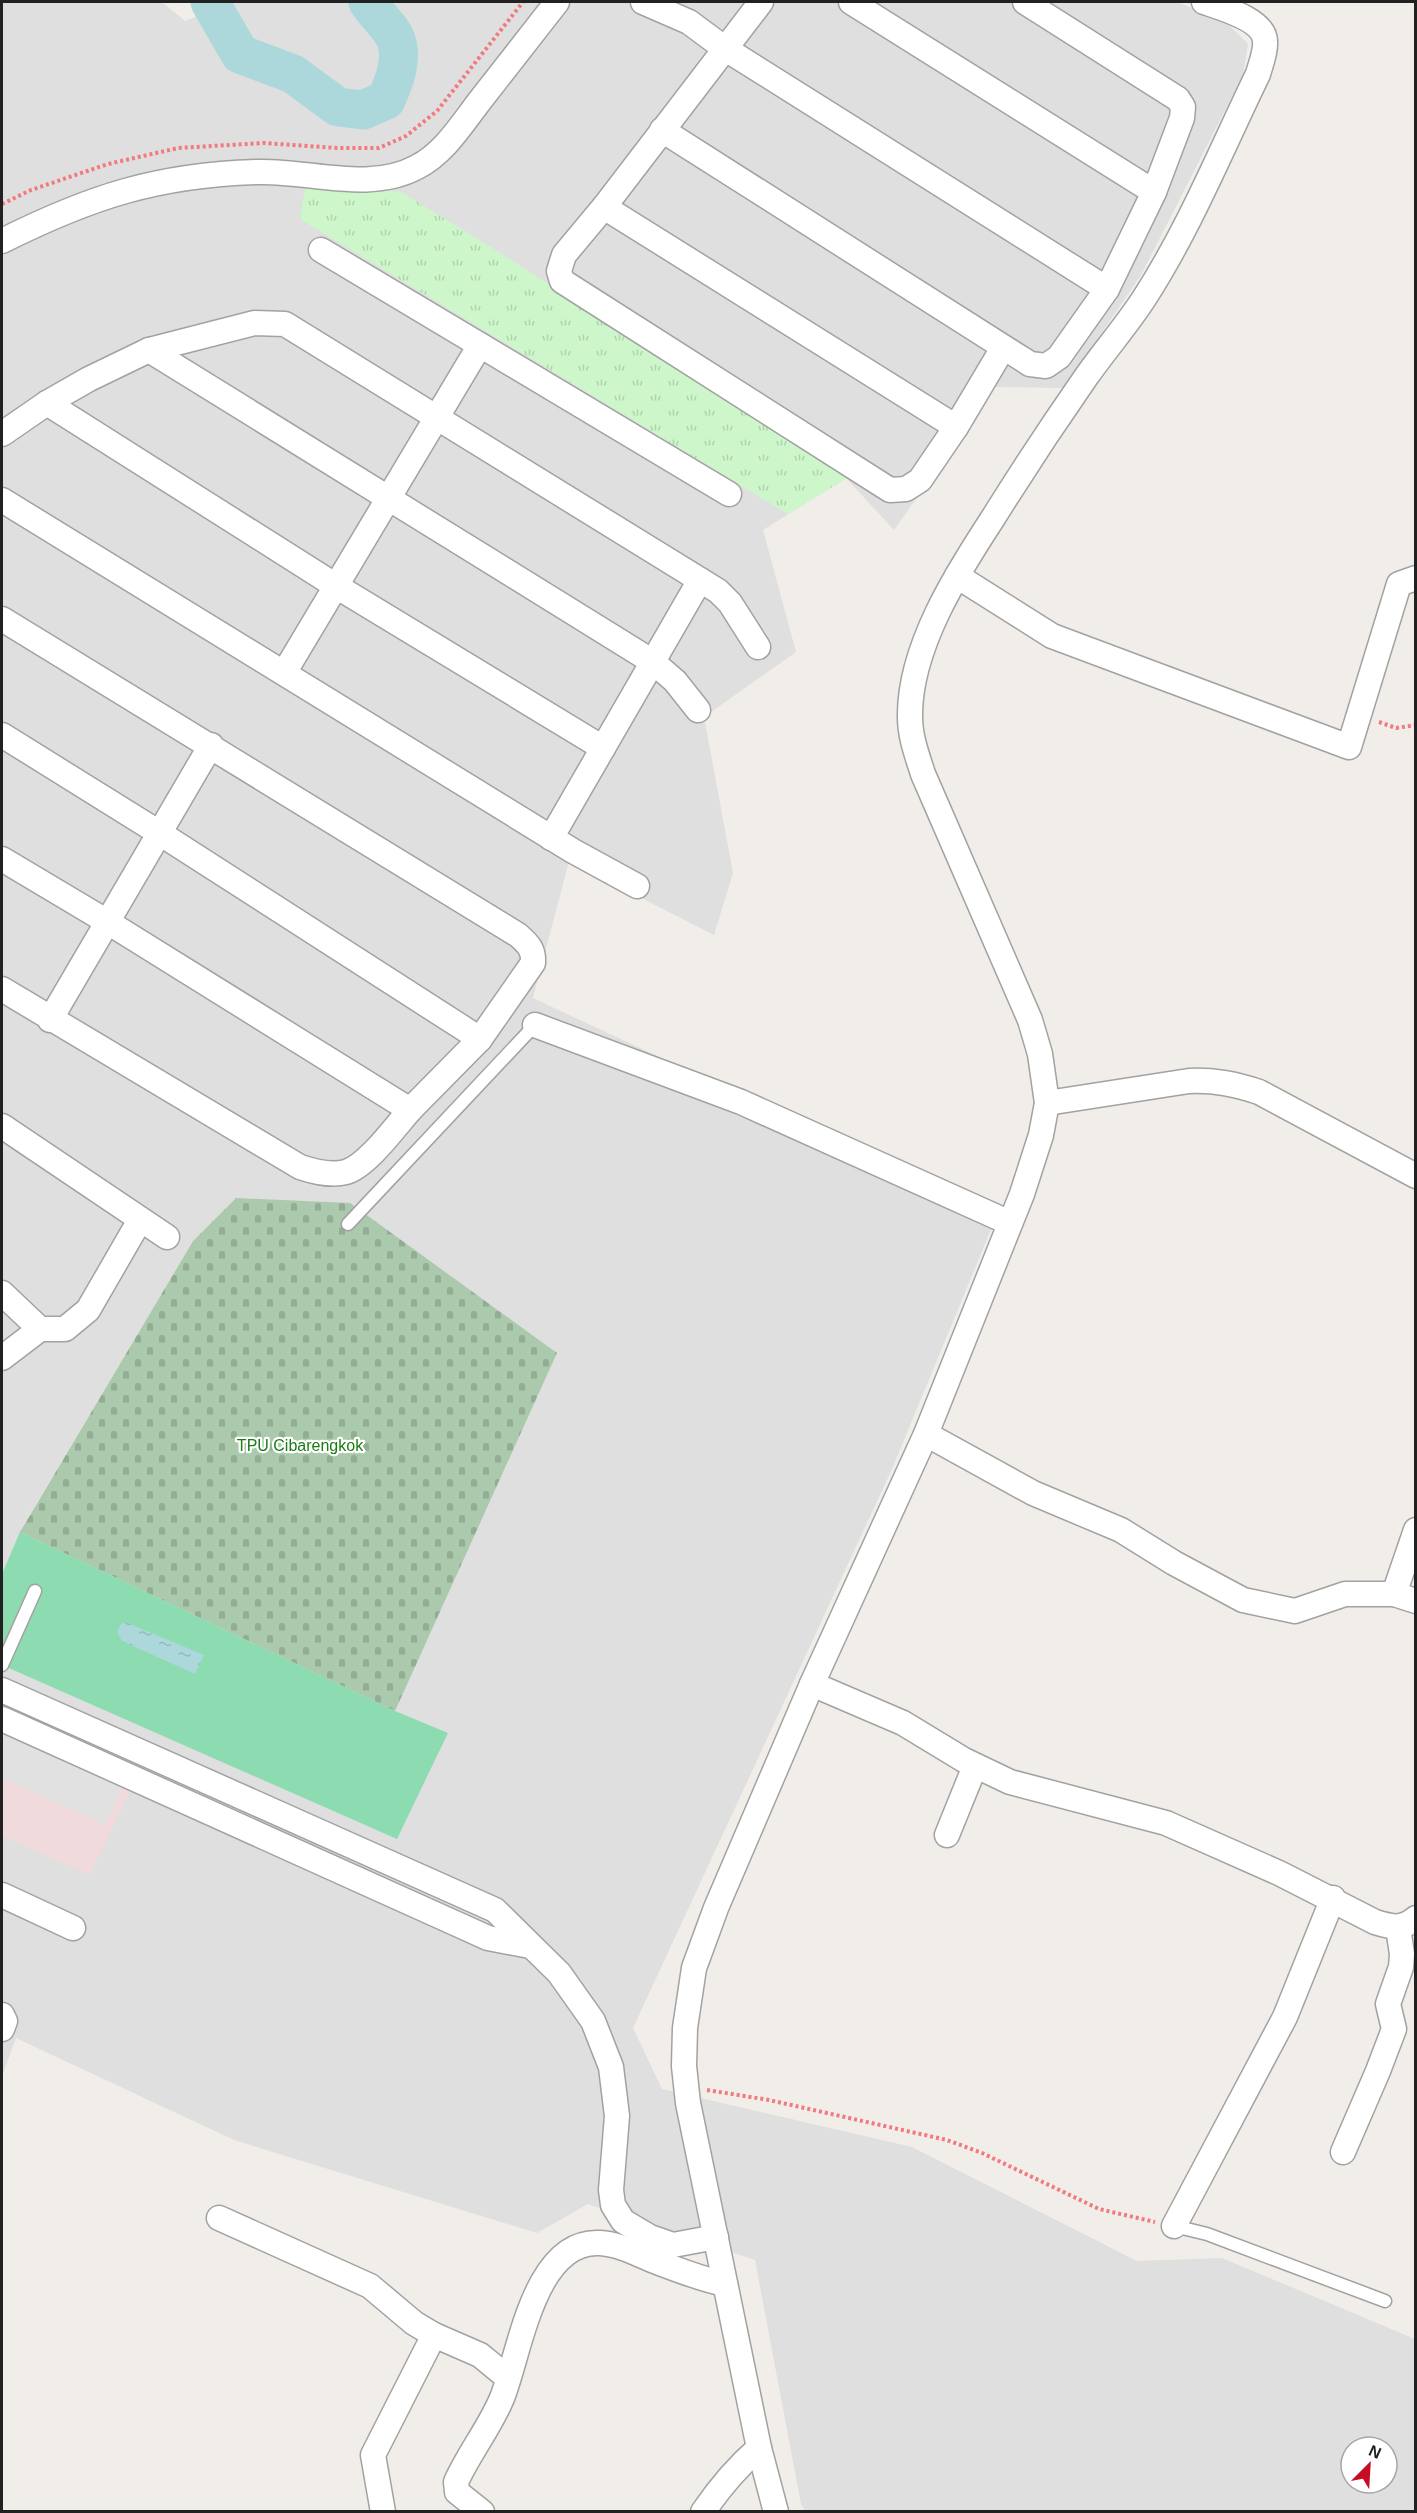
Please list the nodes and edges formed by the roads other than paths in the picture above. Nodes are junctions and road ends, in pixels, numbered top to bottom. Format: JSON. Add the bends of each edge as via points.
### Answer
{"nodes":[{"id":1,"x":557,"y":2,"type":"edge"},
{"id":2,"x":643,"y":2,"type":"edge"},
{"id":3,"x":676,"y":2,"type":"edge"},
{"id":4,"x":761,"y":2,"type":"edge"},
{"id":5,"x":851,"y":2,"type":"edge"},
{"id":6,"x":1025,"y":2,"type":"edge"},
{"id":7,"x":1204,"y":2,"type":"edge"},
{"id":8,"x":689,"y":22,"type":"junction"},
{"id":9,"x":724,"y":48,"type":"junction"},
{"id":10,"x":662,"y":130,"type":"junction"},
{"id":11,"x":1154,"y":192,"type":"junction"},
{"id":12,"x":604,"y":207,"type":"junction"},
{"id":13,"x":2,"y":241,"type":"edge"},
{"id":14,"x":321,"y":250,"type":"dead end"},
{"id":15,"x":1107,"y":289,"type":"junction"},
{"id":16,"x":480,"y":345,"type":"junction"},
{"id":17,"x":1003,"y":348,"type":"junction"},
{"id":18,"x":149,"y":350,"type":"junction"},
{"id":19,"x":47,"y":403,"type":"junction"},
{"id":20,"x":436,"y":418,"type":"junction"},
{"id":21,"x":956,"y":427,"type":"junction"},
{"id":22,"x":2,"y":434,"type":"edge"},
{"id":23,"x":729,"y":494,"type":"dead end"},
{"id":24,"x":388,"y":498,"type":"junction"},
{"id":25,"x":2,"y":500,"type":"edge"},
{"id":26,"x":957,"y":576,"type":"junction"},
{"id":27,"x":1416,"y":578,"type":"edge"},
{"id":28,"x":700,"y":580,"type":"junction"},
{"id":29,"x":336,"y":586,"type":"junction"},
{"id":30,"x":2,"y":619,"type":"edge"},
{"id":31,"x":758,"y":647,"type":"dead end"},
{"id":32,"x":653,"y":662,"type":"junction"},
{"id":33,"x":284,"y":673,"type":"junction"},
{"id":34,"x":698,"y":710,"type":"dead end"},
{"id":35,"x":2,"y":735,"type":"edge"},
{"id":36,"x":211,"y":745,"type":"junction"},
{"id":37,"x":603,"y":748,"type":"junction"},
{"id":38,"x":161,"y":834,"type":"junction"},
{"id":39,"x":551,"y":838,"type":"junction"},
{"id":40,"x":2,"y":859,"type":"edge"},
{"id":41,"x":637,"y":886,"type":"dead end"},
{"id":42,"x":106,"y":921,"type":"junction"},
{"id":43,"x":2,"y":989,"type":"edge"},
{"id":44,"x":50,"y":1020,"type":"junction"},
{"id":45,"x":535,"y":1025,"type":"joint"},
{"id":46,"x":480,"y":1039,"type":"junction"},
{"id":47,"x":1047,"y":1103,"type":"junction"},
{"id":48,"x":410,"y":1110,"type":"junction"},
{"id":49,"x":2,"y":1126,"type":"edge"},
{"id":50,"x":1416,"y":1176,"type":"edge"},
{"id":51,"x":140,"y":1220,"type":"junction"},
{"id":52,"x":1010,"y":1223,"type":"junction"},
{"id":53,"x":348,"y":1224,"type":"dead end"},
{"id":54,"x":167,"y":1237,"type":"dead end"},
{"id":55,"x":2,"y":1293,"type":"edge"},
{"id":56,"x":40,"y":1329,"type":"junction"},
{"id":57,"x":2,"y":1358,"type":"edge"},
{"id":58,"x":926,"y":1434,"type":"junction"},
{"id":59,"x":1416,"y":1530,"type":"edge"},
{"id":60,"x":35,"y":1591,"type":"dead end"},
{"id":61,"x":1405,"y":1598,"type":"edge"},
{"id":62,"x":2,"y":1665,"type":"edge"},
{"id":63,"x":812,"y":1684,"type":"junction"},
{"id":64,"x":2,"y":1689,"type":"edge"},
{"id":65,"x":36,"y":1706,"type":"junction"},
{"id":66,"x":2,"y":1719,"type":"edge"},
{"id":67,"x":25,"y":1730,"type":"junction"},
{"id":68,"x":975,"y":1766,"type":"junction"},
{"id":69,"x":947,"y":1835,"type":"dead end"},
{"id":70,"x":2,"y":1895,"type":"edge"},
{"id":71,"x":1333,"y":1898,"type":"junction"},
{"id":72,"x":1407,"y":1923,"type":"edge"},
{"id":73,"x":73,"y":1928,"type":"dead end"},
{"id":74,"x":530,"y":1946,"type":"junction"},
{"id":75,"x":2,"y":2015,"type":"edge"},
{"id":76,"x":2,"y":2030,"type":"edge"},
{"id":77,"x":1343,"y":2152,"type":"dead end"},
{"id":78,"x":219,"y":2218,"type":"dead end"},
{"id":79,"x":1174,"y":2226,"type":"joint"},
{"id":80,"x":716,"y":2237,"type":"junction"},
{"id":81,"x":725,"y":2284,"type":"junction"},
{"id":82,"x":1385,"y":2301,"type":"dead end"},
{"id":83,"x":434,"y":2335,"type":"junction"},
{"id":84,"x":508,"y":2378,"type":"junction"},
{"id":85,"x":759,"y":2448,"type":"junction"},
{"id":86,"x":383,"y":2511,"type":"edge"},
{"id":87,"x":482,"y":2511,"type":"edge"},
{"id":88,"x":703,"y":2511,"type":"edge"},
{"id":89,"x":776,"y":2511,"type":"edge"}],
"edges":[{"from":1,"to":13,"type":"street","via":[[447,143],[419,167],[395,177],[363,179],[259,171],[145,184],[56,214]]},
{"from":2,"to":8,"type":"street"},
{"from":3,"to":8,"type":"street"},
{"from":4,"to":9,"type":"street"},
{"from":5,"to":11,"type":"street"},
{"from":6,"to":11,"type":"street","via":[[1180,102],[1182,118]]},
{"from":7,"to":26,"type":"street","via":[[1239,14],[1262,32],[1265,41],[1258,74],[1162,269],[1042,441]]},
{"from":8,"to":9,"type":"street"},
{"from":9,"to":10,"type":"street"},
{"from":9,"to":15,"type":"street"},
{"from":10,"to":12,"type":"street"},
{"from":10,"to":17,"type":"street"},
{"from":11,"to":15,"type":"street"},
{"from":12,"to":21,"type":"street"},
{"from":12,"to":21,"type":"street","via":[[561,260],[559,271],[566,285],[880,484],[896,491],[921,480]]},
{"from":14,"to":16,"type":"street"},
{"from":15,"to":17,"type":"street","via":[[1052,364],[1030,364]]},
{"from":16,"to":20,"type":"street"},
{"from":16,"to":23,"type":"street"},
{"from":17,"to":21,"type":"street"},
{"from":18,"to":19,"type":"street"},
{"from":18,"to":20,"type":"street","via":[[254,323],[285,324]]},
{"from":18,"to":24,"type":"street"},
{"from":19,"to":22,"type":"street"},
{"from":19,"to":29,"type":"street"},
{"from":20,"to":24,"type":"street"},
{"from":20,"to":28,"type":"street"},
{"from":24,"to":29,"type":"street"},
{"from":24,"to":32,"type":"street"},
{"from":25,"to":33,"type":"street"},
{"from":26,"to":27,"type":"street","via":[[1052,636],[1349,747],[1399,584]]},
{"from":26,"to":47,"type":"street","via":[[920,659],[912,690],[912,741],[1030,1020]]},
{"from":28,"to":31,"type":"street","via":[[729,603]]},
{"from":28,"to":32,"type":"street"},
{"from":29,"to":33,"type":"street"},
{"from":29,"to":37,"type":"street"},
{"from":30,"to":36,"type":"street"},
{"from":32,"to":34,"type":"street","via":[[675,681]]},
{"from":32,"to":37,"type":"street"},
{"from":33,"to":39,"type":"street"},
{"from":35,"to":38,"type":"street"},
{"from":36,"to":38,"type":"street"},
{"from":36,"to":46,"type":"street","via":[[530,945],[533,963]]},
{"from":37,"to":39,"type":"street"},
{"from":38,"to":42,"type":"street"},
{"from":38,"to":46,"type":"street"},
{"from":39,"to":41,"type":"street"},
{"from":40,"to":42,"type":"street"},
{"from":42,"to":44,"type":"street"},
{"from":42,"to":48,"type":"street"},
{"from":43,"to":44,"type":"street"},
{"from":44,"to":48,"type":"street","via":[[300,1167],[317,1172],[347,1172],[359,1166]]},
{"from":45,"to":52,"type":"street","via":[[741,1102]]},
{"from":45,"to":53,"type":"lane"},
{"from":46,"to":48,"type":"street"},
{"from":47,"to":50,"type":"street","via":[[1189,1081],[1232,1083],[1259,1092]]},
{"from":47,"to":52,"type":"street","via":[[1041,1135]]},
{"from":49,"to":51,"type":"street"},
{"from":51,"to":54,"type":"street"},
{"from":51,"to":56,"type":"street","via":[[88,1310],[65,1329]]},
{"from":52,"to":58,"type":"street"},
{"from":55,"to":56,"type":"street"},
{"from":56,"to":57,"type":"street"},
{"from":58,"to":61,"type":"street","via":[[1033,1493],[1121,1530],[1243,1600],[1296,1611],[1345,1594]]},
{"from":58,"to":63,"type":"street"},
{"from":59,"to":61,"type":"street"},
{"from":60,"to":62,"type":"lane"},
{"from":63,"to":68,"type":"street","via":[[903,1723]]},
{"from":63,"to":80,"type":"street","via":[[694,1968],[685,2028],[686,2087]]},
{"from":64,"to":65,"type":"street"},
{"from":65,"to":67,"type":"street"},
{"from":65,"to":74,"type":"street","via":[[495,1910]]},
{"from":66,"to":67,"type":"street"},
{"from":67,"to":74,"type":"street","via":[[488,1938]]},
{"from":68,"to":69,"type":"street"},
{"from":68,"to":71,"type":"street","via":[[1010,1782],[1166,1823]]},
{"from":70,"to":73,"type":"street"},
{"from":71,"to":72,"type":"street","via":[[1375,1922]]},
{"from":71,"to":79,"type":"street","via":[[1285,2016]]},
{"from":72,"to":77,"type":"street","via":[[1401,1967],[1388,2004],[1394,2028]]},
{"from":74,"to":80,"type":"street","via":[[559,1973],[593,2021],[611,2067],[617,2116],[611,2190],[613,2205],[623,2221],[673,2245]]},
{"from":75,"to":76,"type":"street"},
{"from":78,"to":83,"type":"street","via":[[370,2286]]},
{"from":79,"to":82,"type":"lane","via":[[1207,2234]]},
{"from":80,"to":81,"type":"street"},
{"from":81,"to":84,"type":"street","via":[[696,2277],[617,2246],[591,2243],[578,2247],[562,2257],[546,2275]]},
{"from":81,"to":85,"type":"street"},
{"from":83,"to":84,"type":"street","via":[[480,2355]]},
{"from":83,"to":86,"type":"street","via":[[373,2455]]},
{"from":84,"to":87,"type":"street","via":[[502,2398],[456,2482],[457,2492]]},
{"from":85,"to":88,"type":"street","via":[[727,2479]]},
{"from":85,"to":89,"type":"street"}]}
